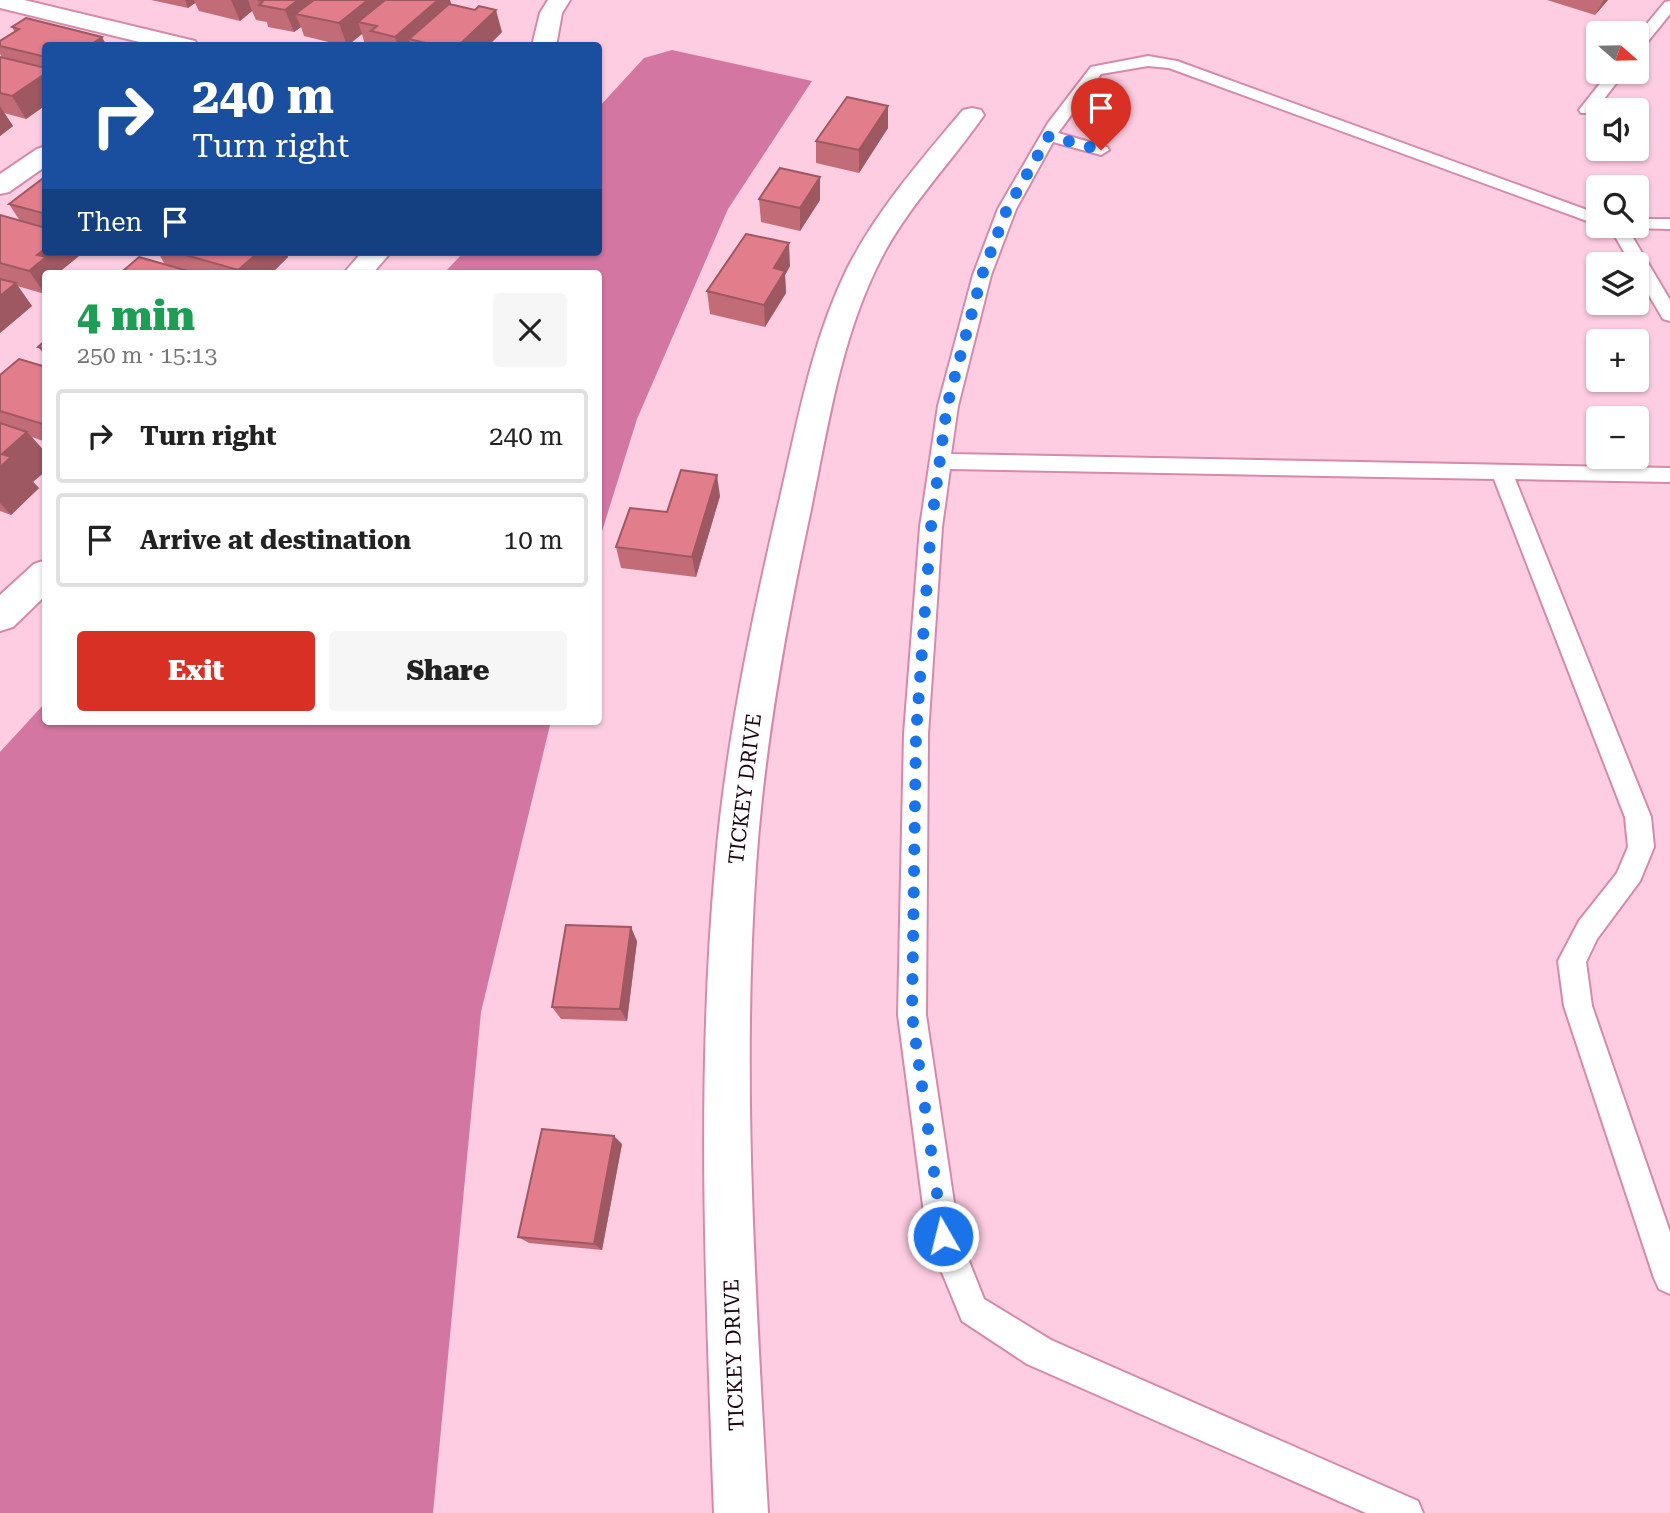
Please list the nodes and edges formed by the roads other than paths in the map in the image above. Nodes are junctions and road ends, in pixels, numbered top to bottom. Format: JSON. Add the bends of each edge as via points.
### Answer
{"nodes":[{"id":1,"x":559,"y":0,"type":"edge"},
{"id":2,"x":0,"y":1,"type":"edge"},
{"id":3,"x":1670,"y":5,"type":"edge"},
{"id":4,"x":1649,"y":31,"type":"edge"},
{"id":5,"x":170,"y":42,"type":"edge"},
{"id":6,"x":545,"y":42,"type":"edge"},
{"id":7,"x":1608,"y":84,"type":"edge"},
{"id":8,"x":1596,"y":98,"type":"edge"},
{"id":9,"x":972,"y":115,"type":"dead end"},
{"id":10,"x":1049,"y":136,"type":"junction"},
{"id":11,"x":1101,"y":150,"type":"dead end"},
{"id":12,"x":42,"y":157,"type":"edge"},
{"id":13,"x":0,"y":186,"type":"edge"},
{"id":14,"x":1586,"y":216,"type":"edge"},
{"id":15,"x":1649,"y":224,"type":"edge"},
{"id":16,"x":1670,"y":225,"type":"edge"},
{"id":17,"x":1624,"y":238,"type":"edge"},
{"id":18,"x":373,"y":256,"type":"edge"},
{"id":19,"x":361,"y":270,"type":"edge"},
{"id":20,"x":1670,"y":315,"type":"edge"},
{"id":21,"x":940,"y":461,"type":"junction"},
{"id":22,"x":1501,"y":471,"type":"junction"},
{"id":23,"x":1670,"y":475,"type":"edge"},
{"id":24,"x":42,"y":577,"type":"edge"},
{"id":25,"x":0,"y":617,"type":"edge"},
{"id":26,"x":1670,"y":1278,"type":"edge"},
{"id":27,"x":741,"y":1513,"type":"edge"},
{"id":28,"x":1406,"y":1513,"type":"edge"}],
"edges":[{"from":1,"to":6,"type":"street"},
{"from":2,"to":5,"type":"street"},
{"from":3,"to":4,"type":"lane"},
{"from":7,"to":8,"type":"lane"},
{"from":9,"to":27,"type":"street","name":"TICKEY DRIVE","via":[[901,202],[849,295],[828,360],[755,705],[738,836],[727,1006],[729,1216]]},
{"from":10,"to":11,"type":"lane"},
{"from":10,"to":14,"type":"lane","via":[[1096,70],[1148,61],[1172,64]]},
{"from":10,"to":21,"type":"lane","via":[[1007,209],[982,275],[947,406]]},
{"from":12,"to":13,"type":"street"},
{"from":15,"to":16,"type":"lane"},
{"from":17,"to":20,"type":"lane"},
{"from":18,"to":19,"type":"street"},
{"from":21,"to":22,"type":"lane"},
{"from":21,"to":28,"type":"lane","via":[[916,734],[912,1015],[943,1236],[973,1310],[1039,1352]]},
{"from":22,"to":23,"type":"lane"},
{"from":22,"to":26,"type":"lane","via":[[1638,817],[1641,847],[1627,881],[1588,930],[1572,961],[1578,1006]]},
{"from":24,"to":25,"type":"street"}]}
